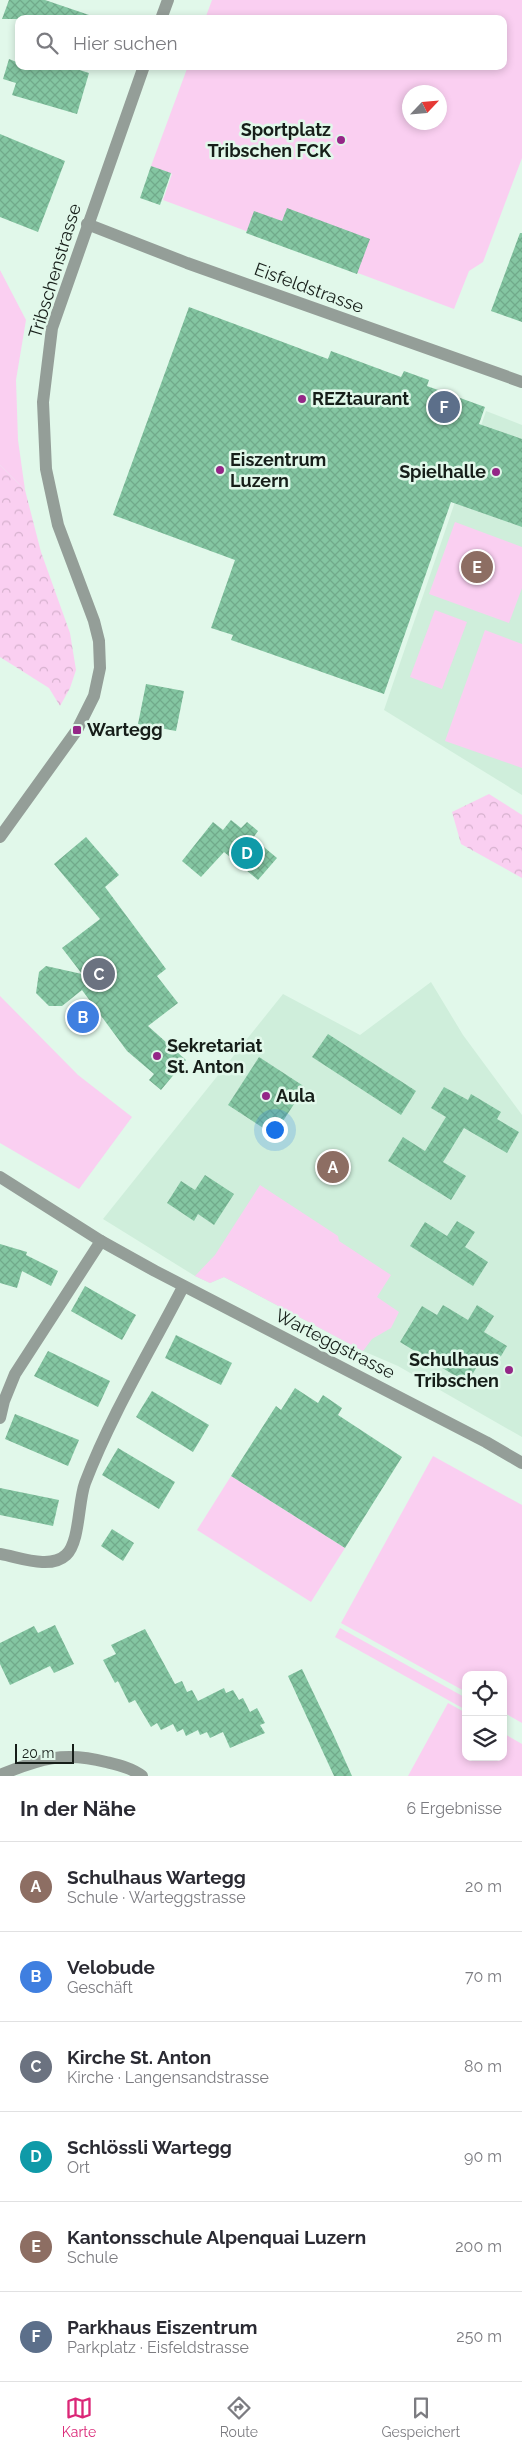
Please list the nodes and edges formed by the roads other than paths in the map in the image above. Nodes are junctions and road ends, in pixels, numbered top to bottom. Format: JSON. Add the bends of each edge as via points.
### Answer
{"nodes":[{"id":1,"x":168,"y":0,"type":"edge"},
{"id":2,"x":162,"y":15,"type":"edge"},
{"id":3,"x":143,"y":70,"type":"edge"},
{"id":4,"x":87,"y":224,"type":"junction"},
{"id":5,"x":522,"y":382,"type":"edge"},
{"id":6,"x":4,"y":823,"type":"edge"},
{"id":7,"x":0,"y":837,"type":"edge"},
{"id":8,"x":0,"y":1177,"type":"edge"},
{"id":9,"x":100,"y":1241,"type":"junction"},
{"id":10,"x":183,"y":1286,"type":"junction"},
{"id":11,"x":0,"y":1418,"type":"edge"},
{"id":12,"x":522,"y":1463,"type":"edge"},
{"id":13,"x":0,"y":1554,"type":"edge"},
{"id":14,"x":0,"y":1776,"type":"edge"},
{"id":15,"x":142,"y":1776,"type":"edge"}],
"edges":[{"from":1,"to":2,"type":"street"},
{"from":3,"to":4,"type":"street","name":"Tribschenstrasse"},
{"from":4,"to":5,"type":"street","name":"Eisfeldstrasse","via":[[187,263]]},
{"from":4,"to":6,"type":"street","name":"Tribschenstrasse","via":[[52,328],[43,402],[46,469],[58,525],[94,621],[100,668],[94,696],[77,730]]},
{"from":6,"to":7,"type":"street","name":"Tribschenstrasse"},
{"from":8,"to":9,"type":"street","name":"Warteggstrasse"},
{"from":9,"to":10,"type":"street","name":"Warteggstrasse"},
{"from":9,"to":11,"type":"street","via":[[15,1374]]},
{"from":10,"to":12,"type":"street","name":"Warteggstrasse"},
{"from":10,"to":13,"type":"street","via":[[94,1461],[84,1485],[72,1548],[59,1560],[49,1562]]},
{"from":14,"to":15,"type":"street","via":[[31,1762],[61,1756],[84,1756],[119,1765]]}]}
